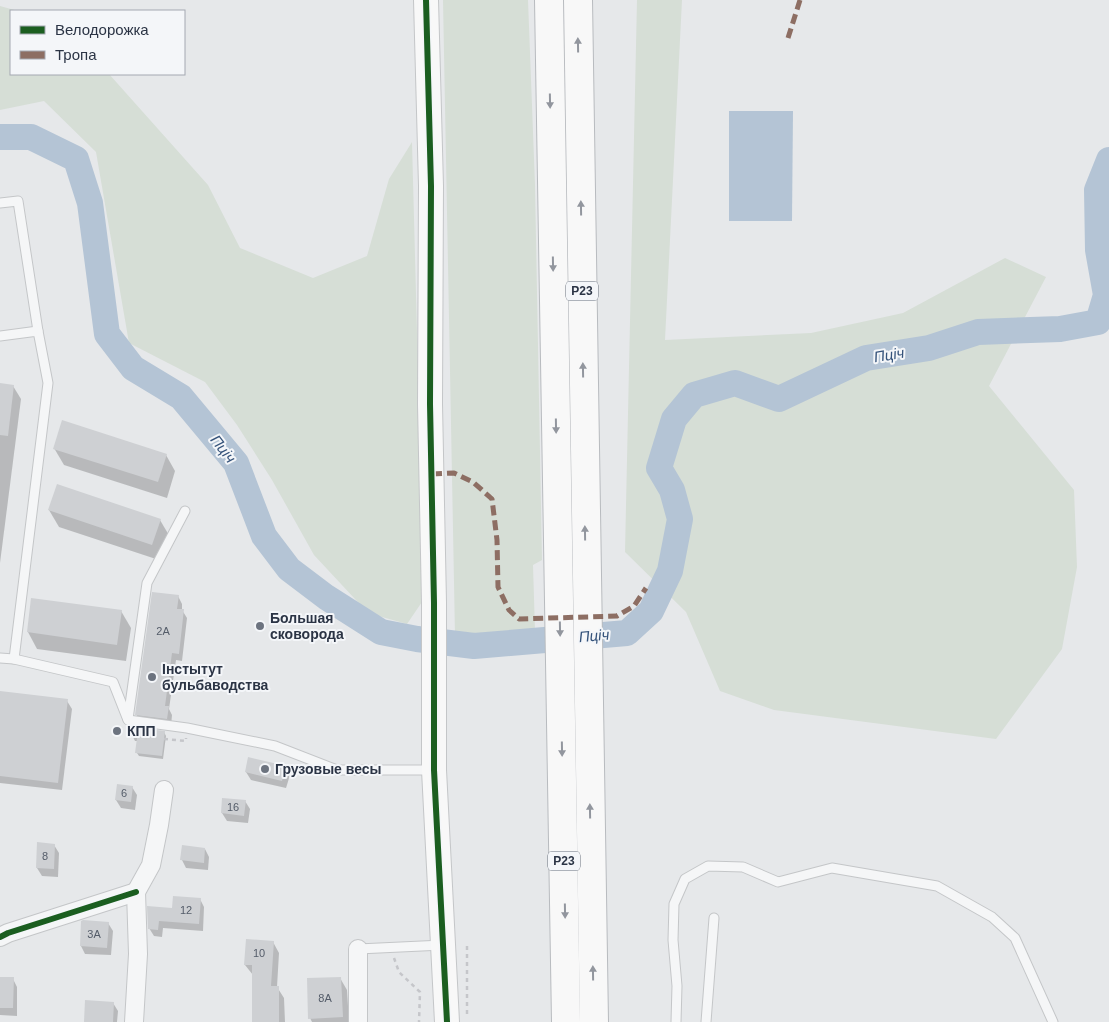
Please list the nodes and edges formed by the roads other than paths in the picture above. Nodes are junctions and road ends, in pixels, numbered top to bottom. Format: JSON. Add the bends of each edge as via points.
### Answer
{"nodes":[{"id":1,"x":426,"y":0,"type":"edge"},
{"id":2,"x":549,"y":0,"type":"edge"},
{"id":3,"x":578,"y":0,"type":"edge"},
{"id":4,"x":0,"y":203,"type":"edge"},
{"id":5,"x":38,"y":331,"type":"junction"},
{"id":6,"x":0,"y":336,"type":"edge"},
{"id":7,"x":185,"y":511,"type":"dead end"},
{"id":8,"x":573,"y":581,"type":"junction"},
{"id":9,"x":0,"y":658,"type":"edge"},
{"id":10,"x":14,"y":659,"type":"junction"},
{"id":11,"x":128,"y":720,"type":"junction"},
{"id":12,"x":434,"y":770,"type":"junction"},
{"id":13,"x":164,"y":790,"type":"dead end"},
{"id":14,"x":136,"y":892,"type":"junction"},
{"id":15,"x":714,"y":918,"type":"dead end"},
{"id":16,"x":0,"y":937,"type":"edge"},
{"id":17,"x":444,"y":945,"type":"junction"},
{"id":18,"x":358,"y":948,"type":"joint"},
{"id":19,"x":134,"y":1022,"type":"edge"},
{"id":20,"x":358,"y":1022,"type":"edge"},
{"id":21,"x":447,"y":1022,"type":"edge"},
{"id":22,"x":566,"y":1022,"type":"edge"},
{"id":23,"x":594,"y":1022,"type":"edge"},
{"id":24,"x":676,"y":1022,"type":"edge"},
{"id":25,"x":706,"y":1022,"type":"edge"},
{"id":26,"x":1053,"y":1022,"type":"edge"}],
"edges":[{"from":1,"to":12,"type":"street","via":[[431,186]]},
{"from":2,"to":8,"type":"highway","number":"Р23","one_way":true,"via":[[554,350]]},
{"from":8,"to":3,"type":"highway","number":"Р23","one_way":true},
{"from":4,"to":5,"type":"lane","via":[[18,201]]},
{"from":5,"to":6,"type":"lane"},
{"from":5,"to":10,"type":"lane","via":[[48,383]]},
{"from":7,"to":11,"type":"lane","via":[[147,583]]},
{"from":8,"to":22,"type":"highway","number":"Р23","one_way":true,"via":[[561,700]]},
{"from":23,"to":8,"type":"highway","number":"Р23","one_way":true,"via":[[588,700]]},
{"from":9,"to":10,"type":"lane"},
{"from":10,"to":11,"type":"lane","via":[[113,682]]},
{"from":11,"to":12,"type":"lane","via":[[275,746],[337,770]]},
{"from":12,"to":17,"type":"street"},
{"from":13,"to":14,"type":"street","via":[[151,865]]},
{"from":14,"to":16,"type":"street"},
{"from":14,"to":19,"type":"street","via":[[138,954]]},
{"from":15,"to":25,"type":"lane"},
{"from":17,"to":18,"type":"lane"},
{"from":17,"to":21,"type":"street"},
{"from":18,"to":20,"type":"street"},
{"from":24,"to":26,"type":"lane","via":[[672,940],[674,904],[685,879],[708,866],[743,866],[778,882],[832,868],[937,886],[992,917],[1015,938]]}]}
